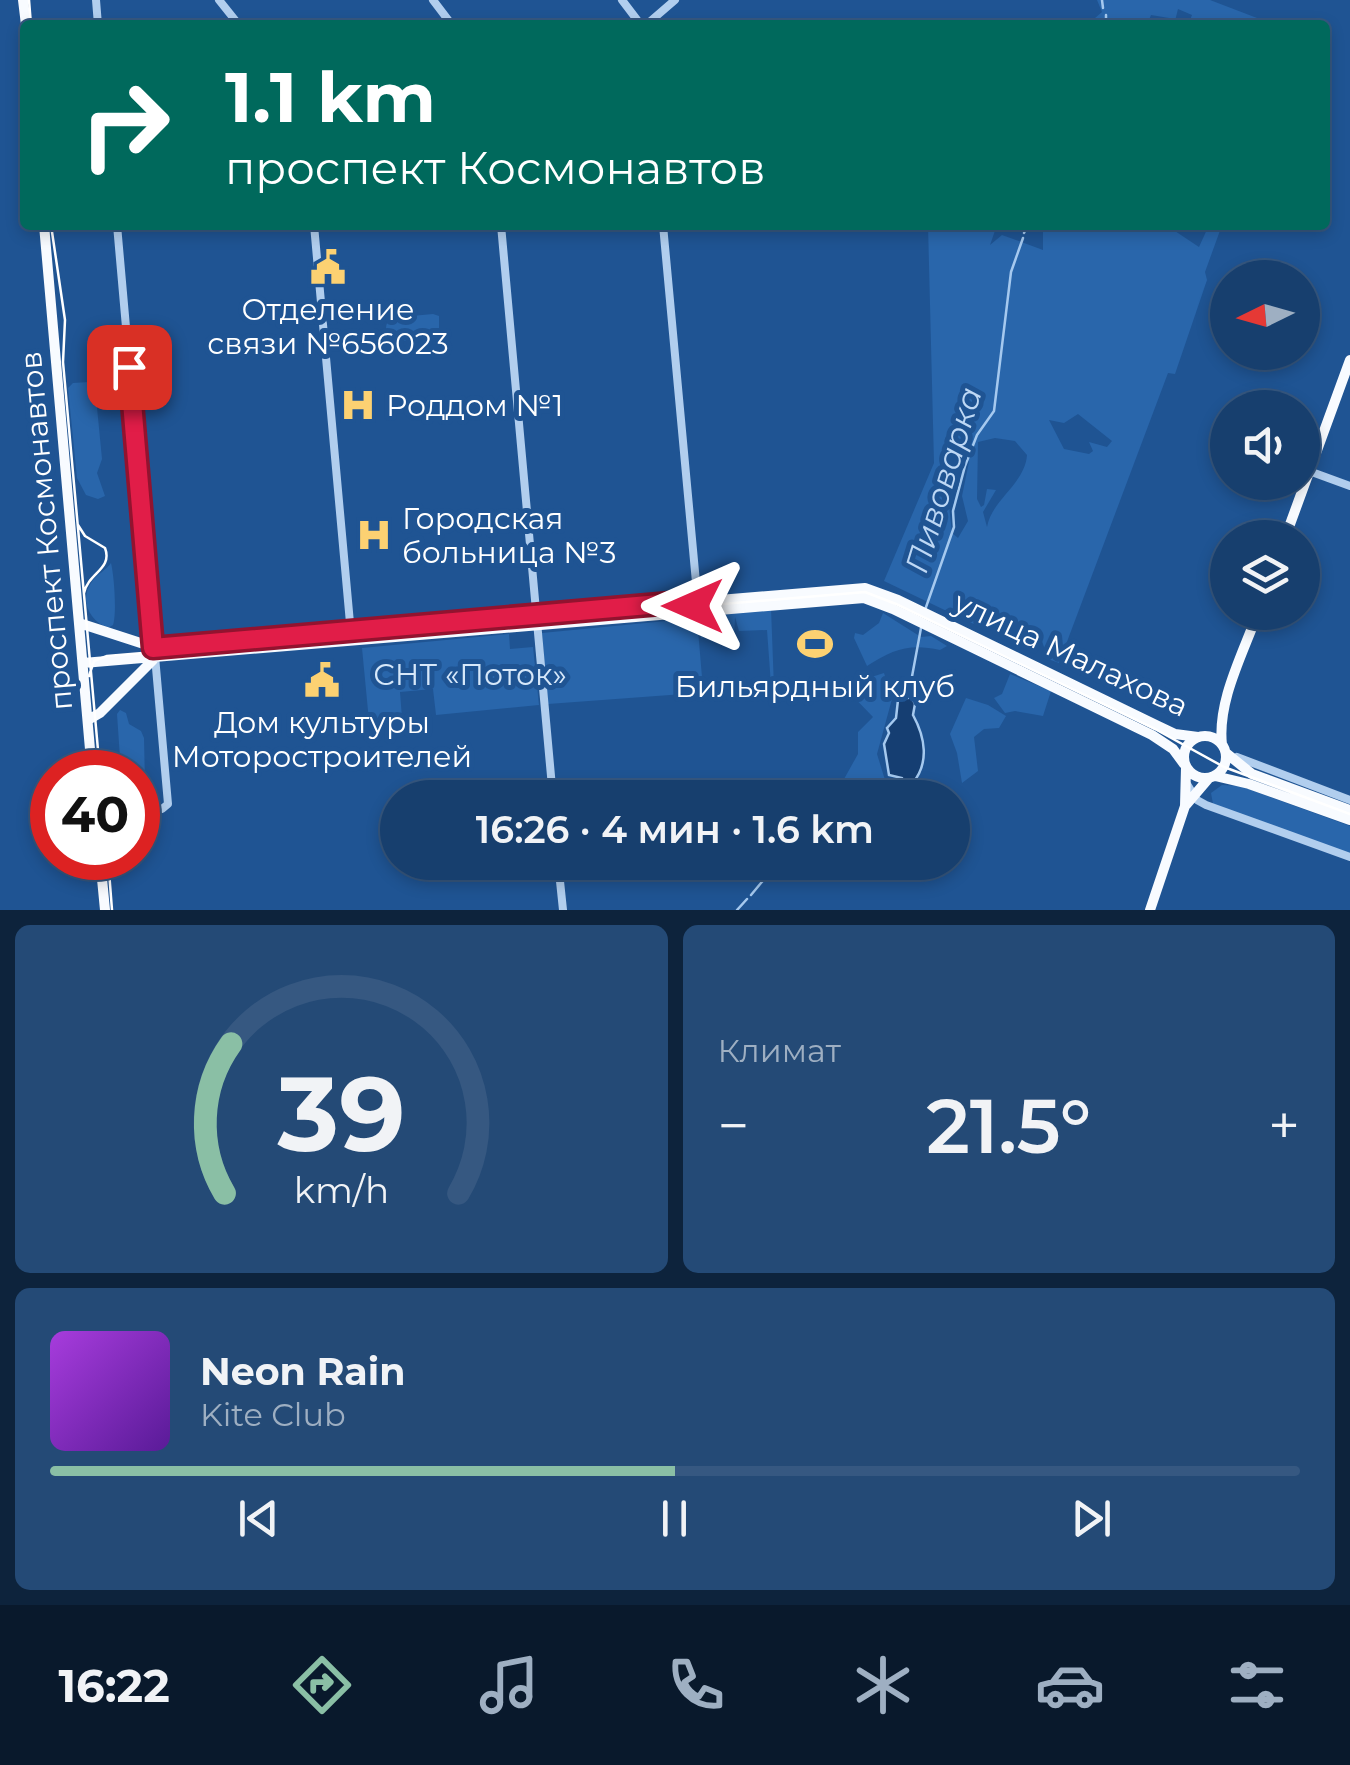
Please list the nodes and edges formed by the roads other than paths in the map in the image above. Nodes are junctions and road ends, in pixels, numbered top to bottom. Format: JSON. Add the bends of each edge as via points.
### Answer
{"nodes":[{"id":1,"x":220,"y":0,"type":"edge"},
{"id":2,"x":433,"y":0,"type":"edge"},
{"id":3,"x":622,"y":0,"type":"edge"},
{"id":4,"x":676,"y":0,"type":"edge"},
{"id":5,"x":235,"y":20,"type":"edge"},
{"id":6,"x":448,"y":20,"type":"edge"},
{"id":7,"x":640,"y":20,"type":"edge"},
{"id":8,"x":650,"y":20,"type":"edge"},
{"id":9,"x":44,"y":230,"type":"edge"},
{"id":10,"x":117,"y":230,"type":"edge"},
{"id":11,"x":314,"y":230,"type":"edge"},
{"id":12,"x":502,"y":230,"type":"edge"},
{"id":13,"x":664,"y":230,"type":"edge"},
{"id":14,"x":1350,"y":360,"type":"edge"},
{"id":15,"x":1320,"y":444,"type":"edge"},
{"id":16,"x":1320,"y":476,"type":"edge"},
{"id":17,"x":1350,"y":486,"type":"edge"},
{"id":18,"x":694,"y":606,"type":"junction"},
{"id":19,"x":536,"y":620,"type":"junction"},
{"id":20,"x":79,"y":623,"type":"junction"},
{"id":21,"x":1251,"y":630,"type":"edge"},
{"id":22,"x":351,"y":636,"type":"junction"},
{"id":23,"x":153,"y":653,"type":"junction"},
{"id":24,"x":83,"y":663,"type":"junction"},
{"id":25,"x":1224,"y":706,"type":"junction"},
{"id":26,"x":88,"y":720,"type":"junction"},
{"id":27,"x":1199,"y":737,"type":"junction"},
{"id":28,"x":1224,"y":749,"type":"junction"},
{"id":29,"x":90,"y":750,"type":"edge"},
{"id":30,"x":1185,"y":766,"type":"junction"},
{"id":31,"x":1212,"y":777,"type":"junction"},
{"id":32,"x":551,"y":780,"type":"edge"},
{"id":33,"x":1187,"y":784,"type":"junction"},
{"id":34,"x":1194,"y":796,"type":"junction"},
{"id":35,"x":1350,"y":800,"type":"edge"},
{"id":36,"x":1206,"y":805,"type":"junction"},
{"id":37,"x":1185,"y":806,"type":"junction"},
{"id":38,"x":160,"y":809,"type":"edge"},
{"id":39,"x":1350,"y":810,"type":"edge"},
{"id":40,"x":1350,"y":820,"type":"edge"},
{"id":41,"x":1350,"y":857,"type":"edge"},
{"id":42,"x":102,"y":880,"type":"edge"},
{"id":43,"x":560,"y":880,"type":"edge"},
{"id":44,"x":105,"y":910,"type":"edge"},
{"id":45,"x":563,"y":910,"type":"edge"},
{"id":46,"x":1150,"y":910,"type":"edge"}],
"edges":[{"from":1,"to":5,"type":"street"},
{"from":2,"to":6,"type":"street"},
{"from":3,"to":7,"type":"street"},
{"from":4,"to":8,"type":"street"},
{"from":9,"to":20,"type":"main road","name":"проспект Космонавтов"},
{"from":10,"to":23,"type":"street"},
{"from":11,"to":22,"type":"street"},
{"from":12,"to":19,"type":"street"},
{"from":13,"to":18,"type":"street"},
{"from":14,"to":15,"type":"main road"},
{"from":16,"to":17,"type":"street"},
{"from":18,"to":19,"type":"main road","name":"улица Малахова"},
{"from":18,"to":27,"type":"main road","name":"улица Малахова","via":[[871,589],[1156,725]]},
{"from":18,"to":30,"type":"main road","name":"улица Малахова","via":[[870,600],[1152,734]]},
{"from":19,"to":22,"type":"main road","name":"улица Малахова"},
{"from":19,"to":32,"type":"street"},
{"from":20,"to":23,"type":"main road"},
{"from":20,"to":24,"type":"main road","name":"проспект Космонавтов"},
{"from":21,"to":25,"type":"main road"},
{"from":22,"to":23,"type":"main road","name":"улица Малахова"},
{"from":23,"to":24,"type":"main road","name":"улица Малахова"},
{"from":23,"to":26,"type":"main road"},
{"from":23,"to":38,"type":"street","via":[[168,804]]},
{"from":24,"to":26,"type":"main road","name":"проспект Космонавтов"},
{"from":25,"to":27,"type":"main road"},
{"from":25,"to":28,"type":"main road"},
{"from":26,"to":29,"type":"main road","name":"проспект Космонавтов"},
{"from":27,"to":28,"type":"main road","via":[[1213,738]]},
{"from":27,"to":30,"type":"main road","via":[[1186,748]]},
{"from":28,"to":31,"type":"main road","via":[[1224,766]]},
{"from":28,"to":35,"type":"street"},
{"from":28,"to":39,"type":"main road","via":[[1252,774]]},
{"from":30,"to":31,"type":"main road","via":[[1196,777]]},
{"from":30,"to":33,"type":"main road"},
{"from":31,"to":34,"type":"main road"},
{"from":31,"to":36,"type":"street"},
{"from":31,"to":40,"type":"main road"},
{"from":33,"to":34,"type":"street"},
{"from":33,"to":37,"type":"main road"},
{"from":34,"to":36,"type":"street"},
{"from":34,"to":37,"type":"main road"},
{"from":36,"to":41,"type":"street"},
{"from":37,"to":46,"type":"main road"},
{"from":42,"to":44,"type":"main road"},
{"from":43,"to":45,"type":"street"}]}
